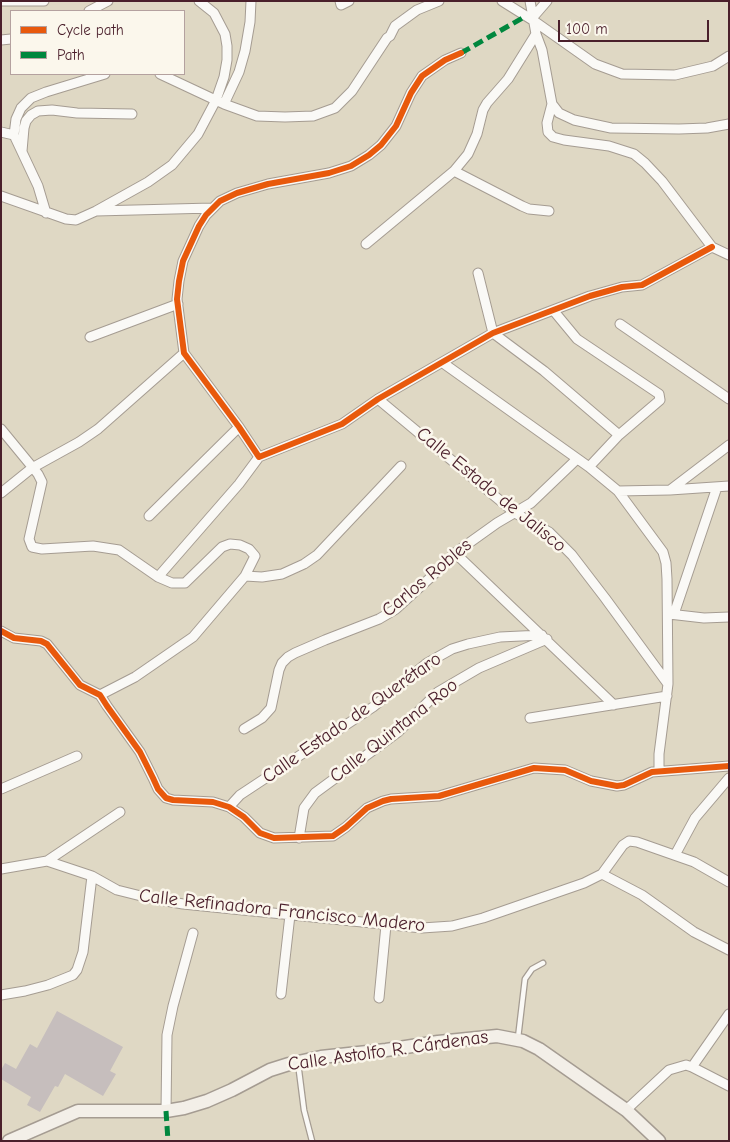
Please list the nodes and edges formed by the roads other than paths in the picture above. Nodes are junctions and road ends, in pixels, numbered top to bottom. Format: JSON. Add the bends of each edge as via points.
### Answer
{"nodes":[{"id":1,"x":1,"y":1,"type":"edge"},
{"id":2,"x":44,"y":1,"type":"edge"},
{"id":3,"x":108,"y":1,"type":"edge"},
{"id":4,"x":199,"y":1,"type":"edge"},
{"id":5,"x":251,"y":1,"type":"edge"},
{"id":6,"x":439,"y":1,"type":"edge"},
{"id":7,"x":502,"y":1,"type":"edge"},
{"id":8,"x":530,"y":1,"type":"edge"},
{"id":9,"x":547,"y":1,"type":"edge"},
{"id":10,"x":91,"y":10,"type":"edge"},
{"id":11,"x":534,"y":18,"type":"junction"},
{"id":12,"x":536,"y":34,"type":"junction"},
{"id":13,"x":461,"y":53,"type":"dead end"},
{"id":14,"x":729,"y":56,"type":"edge"},
{"id":15,"x":102,"y":75,"type":"edge"},
{"id":16,"x":162,"y":75,"type":"edge"},
{"id":17,"x":220,"y":102,"type":"junction"},
{"id":18,"x":552,"y":104,"type":"junction"},
{"id":19,"x":132,"y":114,"type":"dead end"},
{"id":20,"x":729,"y":124,"type":"edge"},
{"id":21,"x":1,"y":132,"type":"edge"},
{"id":22,"x":14,"y":135,"type":"junction"},
{"id":23,"x":22,"y":151,"type":"junction"},
{"id":24,"x":454,"y":170,"type":"junction"},
{"id":25,"x":1,"y":196,"type":"edge"},
{"id":26,"x":212,"y":208,"type":"junction"},
{"id":27,"x":96,"y":211,"type":"junction"},
{"id":28,"x":549,"y":211,"type":"dead end"},
{"id":29,"x":46,"y":213,"type":"junction"},
{"id":30,"x":366,"y":244,"type":"dead end"},
{"id":31,"x":712,"y":247,"type":"junction"},
{"id":32,"x":729,"y":255,"type":"edge"},
{"id":33,"x":478,"y":272,"type":"dead end"},
{"id":34,"x":178,"y":304,"type":"junction"},
{"id":35,"x":553,"y":310,"type":"junction"},
{"id":36,"x":620,"y":324,"type":"dead end"},
{"id":37,"x":493,"y":333,"type":"junction"},
{"id":38,"x":90,"y":337,"type":"dead end"},
{"id":39,"x":184,"y":353,"type":"junction"},
{"id":40,"x":443,"y":363,"type":"junction"},
{"id":41,"x":378,"y":399,"type":"junction"},
{"id":42,"x":729,"y":399,"type":"edge"},
{"id":43,"x":240,"y":427,"type":"junction"},
{"id":44,"x":1,"y":429,"type":"edge"},
{"id":45,"x":619,"y":435,"type":"junction"},
{"id":46,"x":729,"y":445,"type":"edge"},
{"id":47,"x":260,"y":457,"type":"junction"},
{"id":48,"x":576,"y":459,"type":"junction"},
{"id":49,"x":401,"y":466,"type":"dead end"},
{"id":50,"x":590,"y":467,"type":"junction"},
{"id":51,"x":32,"y":468,"type":"junction"},
{"id":52,"x":729,"y":486,"type":"edge"},
{"id":53,"x":717,"y":487,"type":"junction"},
{"id":54,"x":670,"y":490,"type":"junction"},
{"id":55,"x":618,"y":491,"type":"junction"},
{"id":56,"x":1,"y":493,"type":"edge"},
{"id":57,"x":515,"y":513,"type":"junction"},
{"id":58,"x":149,"y":516,"type":"dead end"},
{"id":59,"x":455,"y":553,"type":"junction"},
{"id":60,"x":245,"y":576,"type":"junction"},
{"id":61,"x":158,"y":577,"type":"junction"},
{"id":62,"x":670,"y":614,"type":"junction"},
{"id":63,"x":729,"y":617,"type":"edge"},
{"id":64,"x":1,"y":631,"type":"edge"},
{"id":65,"x":544,"y":637,"type":"junction"},
{"id":66,"x":668,"y":684,"type":"junction"},
{"id":67,"x":100,"y":695,"type":"junction"},
{"id":68,"x":667,"y":696,"type":"junction"},
{"id":69,"x":614,"y":705,"type":"junction"},
{"id":70,"x":530,"y":718,"type":"dead end"},
{"id":71,"x":244,"y":729,"type":"dead end"},
{"id":72,"x":76,"y":756,"type":"dead end"},
{"id":73,"x":729,"y":766,"type":"edge"},
{"id":74,"x":659,"y":772,"type":"junction"},
{"id":75,"x":726,"y":782,"type":"edge"},
{"id":76,"x":1,"y":789,"type":"edge"},
{"id":77,"x":229,"y":807,"type":"junction"},
{"id":78,"x":120,"y":812,"type":"dead end"},
{"id":79,"x":299,"y":838,"type":"junction"},
{"id":80,"x":675,"y":855,"type":"junction"},
{"id":81,"x":47,"y":861,"type":"junction"},
{"id":82,"x":1,"y":869,"type":"edge"},
{"id":83,"x":602,"y":874,"type":"junction"},
{"id":84,"x":92,"y":876,"type":"junction"},
{"id":85,"x":729,"y":882,"type":"edge"},
{"id":86,"x":290,"y":915,"type":"junction"},
{"id":87,"x":386,"y":925,"type":"junction"},
{"id":88,"x":193,"y":933,"type":"dead end"},
{"id":89,"x":729,"y":950,"type":"edge"},
{"id":90,"x":543,"y":963,"type":"dead end"},
{"id":91,"x":282,"y":994,"type":"dead end"},
{"id":92,"x":1,"y":995,"type":"edge"},
{"id":93,"x":379,"y":998,"type":"dead end"},
{"id":94,"x":729,"y":1014,"type":"edge"},
{"id":95,"x":518,"y":1039,"type":"junction"},
{"id":96,"x":298,"y":1062,"type":"junction"},
{"id":97,"x":692,"y":1067,"type":"junction"},
{"id":98,"x":729,"y":1086,"type":"edge"},
{"id":99,"x":626,"y":1110,"type":"junction"},
{"id":100,"x":166,"y":1111,"type":"junction"},
{"id":101,"x":9,"y":1141,"type":"edge"},
{"id":102,"x":312,"y":1141,"type":"edge"},
{"id":103,"x":659,"y":1141,"type":"edge"}],
"edges":[{"from":1,"to":2,"type":"street"},
{"from":3,"to":10,"type":"street"},
{"from":4,"to":17,"type":"street","via":[[214,13],[227,46]]},
{"from":5,"to":17,"type":"street","via":[[250,22],[239,72]]},
{"from":6,"to":17,"type":"street","via":[[418,10],[395,26],[352,91],[335,108],[313,116],[273,117],[257,116]]},
{"from":7,"to":11,"type":"street"},
{"from":8,"to":11,"type":"street"},
{"from":9,"to":11,"type":"street"},
{"from":11,"to":12,"type":"street"},
{"from":11,"to":14,"type":"street","via":[[595,64],[622,74],[675,75],[713,66]]},
{"from":12,"to":18,"type":"street"},
{"from":12,"to":24,"type":"street","via":[[508,79],[487,103],[468,154]]},
{"from":13,"to":26,"type":"street","via":[[422,76],[396,126],[369,155],[329,174],[252,188],[220,201]]},
{"from":15,"to":22,"type":"street","via":[[32,98],[21,108]]},
{"from":16,"to":17,"type":"street"},
{"from":17,"to":27,"type":"street","via":[[172,165]]},
{"from":18,"to":20,"type":"street","via":[[559,113],[574,120],[611,128],[679,129]]},
{"from":18,"to":31,"type":"street","via":[[547,124],[553,137],[609,146],[634,154],[662,180]]},
{"from":19,"to":23,"type":"street","via":[[38,112],[26,121]]},
{"from":21,"to":22,"type":"street"},
{"from":22,"to":23,"type":"street"},
{"from":23,"to":29,"type":"street"},
{"from":24,"to":28,"type":"street","via":[[522,206]]},
{"from":24,"to":30,"type":"street"},
{"from":25,"to":29,"type":"street"},
{"from":26,"to":27,"type":"street"},
{"from":26,"to":34,"type":"street","via":[[199,226],[183,261]]},
{"from":27,"to":29,"type":"street","via":[[76,220]]},
{"from":31,"to":32,"type":"street"},
{"from":31,"to":35,"type":"street","via":[[642,285],[622,287]]},
{"from":33,"to":37,"type":"street"},
{"from":34,"to":38,"type":"street"},
{"from":34,"to":39,"type":"street"},
{"from":35,"to":37,"type":"street"},
{"from":35,"to":45,"type":"street","via":[[577,339],[659,394],[660,400]]},
{"from":36,"to":42,"type":"street"},
{"from":37,"to":40,"type":"street"},
{"from":37,"to":45,"type":"street"},
{"from":39,"to":43,"type":"street"},
{"from":39,"to":51,"type":"street","via":[[98,429]]},
{"from":40,"to":41,"type":"street"},
{"from":40,"to":48,"type":"street"},
{"from":41,"to":47,"type":"street","via":[[342,424]]},
{"from":41,"to":57,"type":"street","name":"Calle Estado de Jalisco"},
{"from":43,"to":47,"type":"street"},
{"from":43,"to":58,"type":"street"},
{"from":44,"to":51,"type":"street"},
{"from":45,"to":50,"type":"street"},
{"from":46,"to":54,"type":"street"},
{"from":47,"to":61,"type":"street"},
{"from":48,"to":50,"type":"street"},
{"from":48,"to":57,"type":"street","name":"Carlos Robles"},
{"from":49,"to":60,"type":"street","via":[[317,555],[282,574]]},
{"from":50,"to":55,"type":"street"},
{"from":51,"to":56,"type":"street"},
{"from":51,"to":61,"type":"street","via":[[42,482],[30,534],[31,545],[42,549],[93,546],[119,550]]},
{"from":52,"to":53,"type":"street"},
{"from":53,"to":54,"type":"street"},
{"from":53,"to":62,"type":"street"},
{"from":54,"to":55,"type":"street"},
{"from":55,"to":62,"type":"street","via":[[663,552]]},
{"from":57,"to":59,"type":"street","name":"Carlos Robles"},
{"from":57,"to":66,"type":"street","name":"Calle Estado de Jalisco","via":[[549,532],[572,555]]},
{"from":59,"to":65,"type":"street"},
{"from":59,"to":71,"type":"street","name":"Carlos Robles","via":[[396,609],[288,657],[279,670],[271,708]]},
{"from":60,"to":61,"type":"street","via":[[255,556],[249,549],[230,544],[222,547],[185,583],[172,583]]},
{"from":60,"to":67,"type":"street","via":[[194,637],[136,677]]},
{"from":62,"to":63,"type":"street"},
{"from":62,"to":66,"type":"street"},
{"from":64,"to":67,"type":"street","via":[[14,638],[47,644],[80,686]]},
{"from":65,"to":69,"type":"street"},
{"from":65,"to":77,"type":"street","name":"Calle Estado de Querétaro","via":[[500,637],[468,644],[426,663],[373,707],[240,795]]},
{"from":65,"to":79,"type":"street","name":"Calle Quintana Roo","via":[[438,692],[398,732],[315,793],[304,808]]},
{"from":66,"to":68,"type":"street"},
{"from":67,"to":77,"type":"street","via":[[140,752],[162,795],[173,800],[213,802]]},
{"from":68,"to":69,"type":"street"},
{"from":68,"to":74,"type":"street"},
{"from":69,"to":70,"type":"street"},
{"from":72,"to":76,"type":"street"},
{"from":73,"to":74,"type":"street"},
{"from":74,"to":79,"type":"street","via":[[617,786],[591,781],[565,770],[534,768],[439,796],[383,801],[368,808],[339,833]]},
{"from":75,"to":80,"type":"street","via":[[695,818]]},
{"from":77,"to":79,"type":"street","via":[[265,836]]},
{"from":78,"to":81,"type":"street"},
{"from":80,"to":83,"type":"street","name":"Calle Refinadora Francisco Madero","via":[[637,842],[626,842]]},
{"from":80,"to":85,"type":"street"},
{"from":81,"to":82,"type":"street"},
{"from":81,"to":84,"type":"street","name":"Calle Refinadora Francisco Madero"},
{"from":83,"to":87,"type":"street","name":"Calle Refinadora Francisco Madero","via":[[584,883],[452,926]]},
{"from":83,"to":89,"type":"street","via":[[642,895],[694,932]]},
{"from":84,"to":86,"type":"street","name":"Calle Refinadora Francisco Madero","via":[[117,890],[149,898]]},
{"from":84,"to":92,"type":"street","via":[[83,952],[77,970],[73,975],[48,985]]},
{"from":86,"to":87,"type":"street","name":"Calle Refinadora Francisco Madero"},
{"from":86,"to":91,"type":"street"},
{"from":87,"to":93,"type":"street"},
{"from":88,"to":100,"type":"street","via":[[167,1035]]},
{"from":90,"to":95,"type":"lane","via":[[532,969],[525,979]]},
{"from":94,"to":97,"type":"street"},
{"from":95,"to":96,"type":"street","name":"Calle Astolfo R. Cárdenas","via":[[484,1037]]},
{"from":95,"to":99,"type":"street","name":"Calle Astolfo R. Cárdenas","via":[[538,1049]]},
{"from":96,"to":100,"type":"street","name":"Calle Astolfo R. Cárdenas","via":[[270,1070],[206,1101]]},
{"from":96,"to":102,"type":"lane"},
{"from":97,"to":98,"type":"street"},
{"from":97,"to":99,"type":"street","via":[[686,1065],[669,1070]]},
{"from":99,"to":103,"type":"street","name":"Calle Astolfo R. Cárdenas"},
{"from":100,"to":101,"type":"street","name":"Calle Astolfo R. Cárdenas","via":[[78,1111]]}]}
